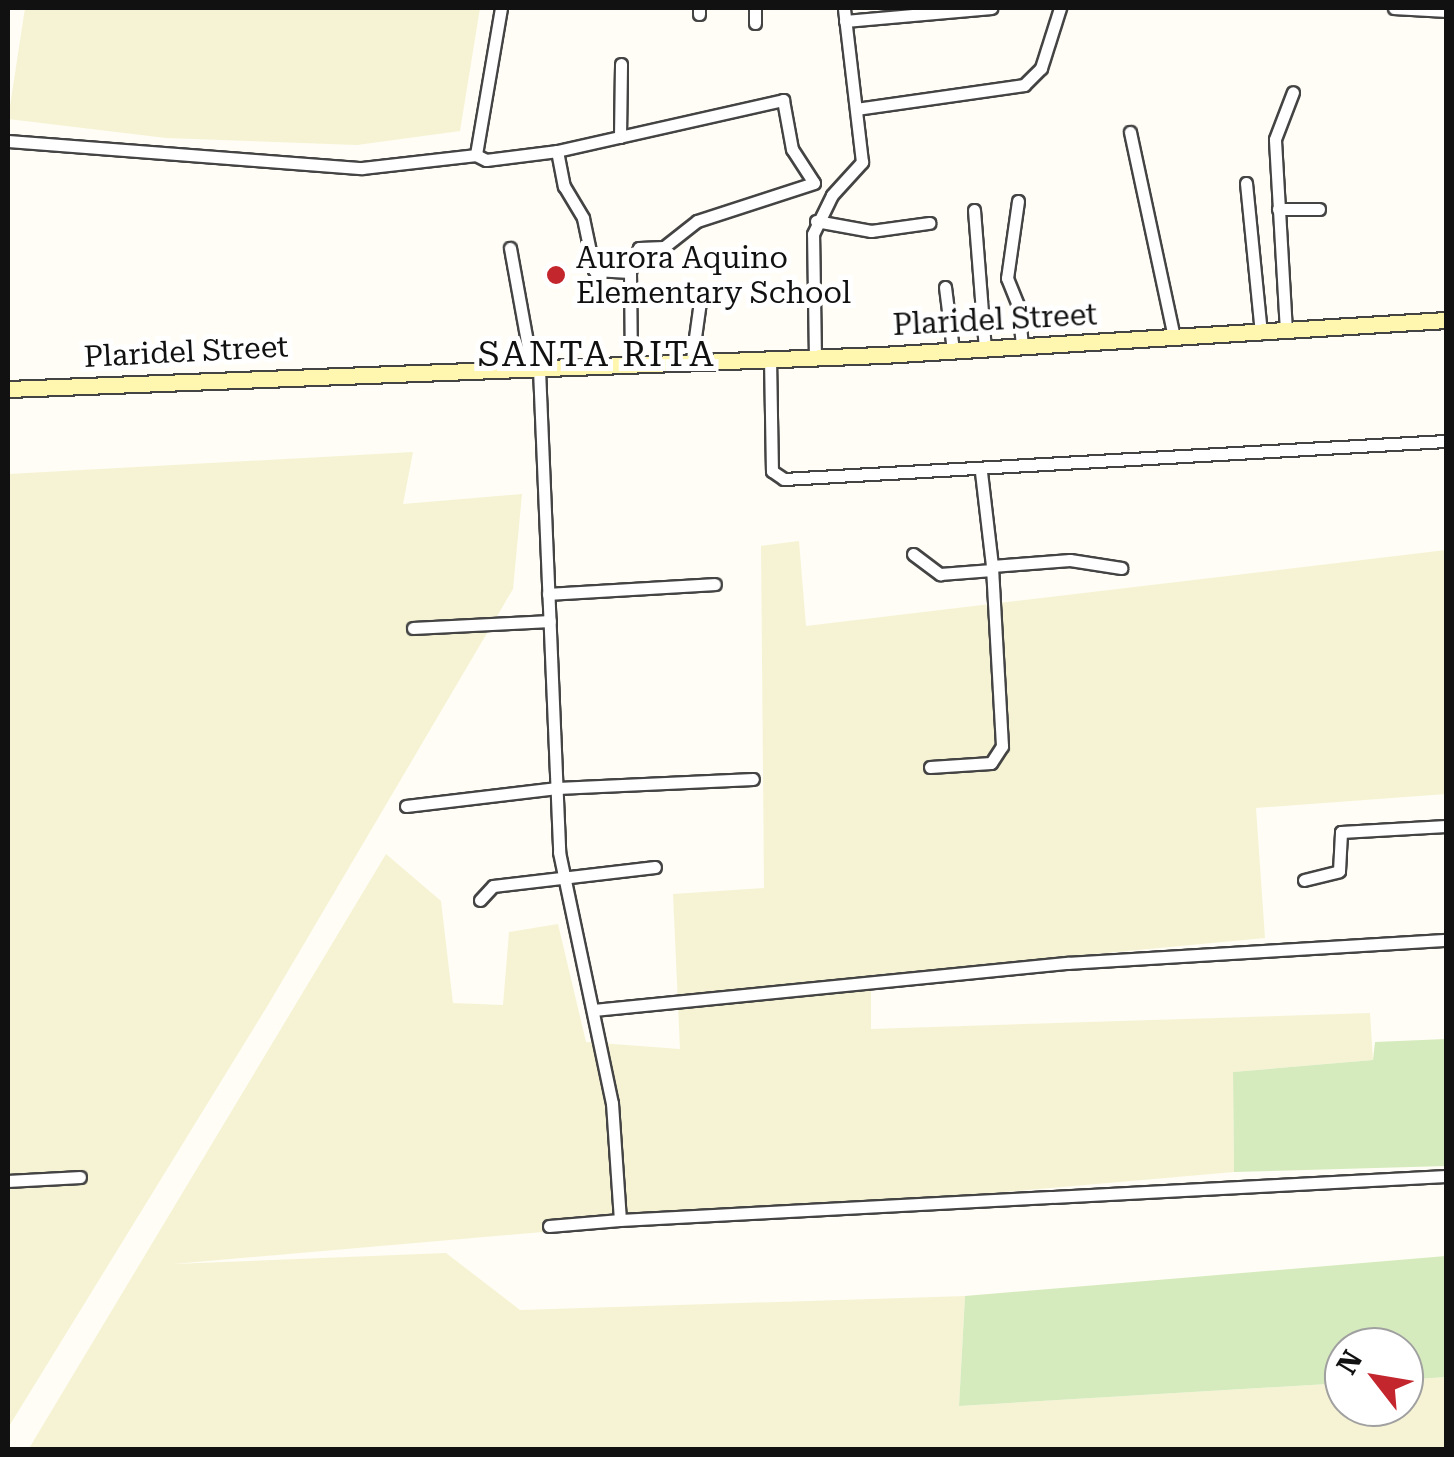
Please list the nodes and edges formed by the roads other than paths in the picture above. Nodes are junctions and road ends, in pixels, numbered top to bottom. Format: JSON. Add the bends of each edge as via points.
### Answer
{"nodes":[{"id":1,"x":501,"y":8,"type":"edge"},
{"id":2,"x":755,"y":8,"type":"edge"},
{"id":3,"x":991,"y":8,"type":"edge"},
{"id":4,"x":1060,"y":8,"type":"edge"},
{"id":5,"x":1394,"y":8,"type":"edge"},
{"id":6,"x":1446,"y":10,"type":"edge"},
{"id":7,"x":844,"y":14,"type":"edge"},
{"id":8,"x":755,"y":24,"type":"dead end"},
{"id":9,"x":621,"y":64,"type":"dead end"},
{"id":10,"x":1293,"y":92,"type":"dead end"},
{"id":11,"x":856,"y":109,"type":"junction"},
{"id":12,"x":1130,"y":132,"type":"dead end"},
{"id":13,"x":620,"y":137,"type":"junction"},
{"id":14,"x":8,"y":141,"type":"edge"},
{"id":15,"x":557,"y":151,"type":"junction"},
{"id":16,"x":476,"y":155,"type":"junction"},
{"id":17,"x":814,"y":182,"type":"junction"},
{"id":18,"x":1246,"y":183,"type":"dead end"},
{"id":19,"x":832,"y":195,"type":"junction"},
{"id":20,"x":1018,"y":201,"type":"dead end"},
{"id":21,"x":1319,"y":209,"type":"dead end"},
{"id":22,"x":974,"y":210,"type":"dead end"},
{"id":23,"x":1278,"y":210,"type":"junction"},
{"id":24,"x":816,"y":221,"type":"junction"},
{"id":25,"x":929,"y":223,"type":"dead end"},
{"id":26,"x":510,"y":248,"type":"dead end"},
{"id":27,"x":630,"y":272,"type":"junction"},
{"id":28,"x":945,"y":287,"type":"dead end"},
{"id":29,"x":724,"y":291,"type":"dead end"},
{"id":30,"x":1446,"y":320,"type":"edge"},
{"id":31,"x":1286,"y":331,"type":"junction"},
{"id":32,"x":1261,"y":332,"type":"junction"},
{"id":33,"x":1174,"y":338,"type":"junction"},
{"id":34,"x":1022,"y":346,"type":"junction"},
{"id":35,"x":985,"y":349,"type":"junction"},
{"id":36,"x":953,"y":350,"type":"junction"},
{"id":37,"x":770,"y":358,"type":"junction"},
{"id":38,"x":815,"y":358,"type":"junction"},
{"id":39,"x":692,"y":359,"type":"junction"},
{"id":40,"x":631,"y":364,"type":"junction"},
{"id":41,"x":532,"y":369,"type":"junction"},
{"id":42,"x":8,"y":389,"type":"edge"},
{"id":43,"x":1446,"y":441,"type":"edge"},
{"id":44,"x":981,"y":472,"type":"junction"},
{"id":45,"x":913,"y":554,"type":"dead end"},
{"id":46,"x":992,"y":568,"type":"junction"},
{"id":47,"x":1121,"y":568,"type":"dead end"},
{"id":48,"x":715,"y":584,"type":"dead end"},
{"id":49,"x":548,"y":594,"type":"junction"},
{"id":50,"x":550,"y":621,"type":"junction"},
{"id":51,"x":413,"y":628,"type":"dead end"},
{"id":52,"x":930,"y":767,"type":"dead end"},
{"id":53,"x":753,"y":779,"type":"dead end"},
{"id":54,"x":557,"y":788,"type":"junction"},
{"id":55,"x":406,"y":806,"type":"dead end"},
{"id":56,"x":1446,"y":826,"type":"edge"},
{"id":57,"x":655,"y":868,"type":"dead end"},
{"id":58,"x":564,"y":876,"type":"junction"},
{"id":59,"x":1304,"y":880,"type":"dead end"},
{"id":60,"x":480,"y":900,"type":"dead end"},
{"id":61,"x":1446,"y":940,"type":"edge"},
{"id":62,"x":594,"y":1010,"type":"junction"},
{"id":63,"x":1446,"y":1176,"type":"edge"},
{"id":64,"x":80,"y":1177,"type":"dead end"},
{"id":65,"x":8,"y":1181,"type":"edge"},
{"id":66,"x":620,"y":1220,"type":"junction"},
{"id":67,"x":549,"y":1226,"type":"dead end"}],
"edges":[{"from":1,"to":16,"type":"street"},
{"from":2,"to":8,"type":"street"},
{"from":3,"to":7,"type":"street"},
{"from":4,"to":11,"type":"street","via":[[1041,68],[1024,85]]},
{"from":5,"to":6,"type":"street"},
{"from":7,"to":11,"type":"street"},
{"from":9,"to":13,"type":"street"},
{"from":10,"to":23,"type":"street","via":[[1276,134]]},
{"from":11,"to":19,"type":"street","via":[[862,162]]},
{"from":12,"to":33,"type":"street"},
{"from":13,"to":15,"type":"street"},
{"from":13,"to":17,"type":"street","via":[[783,100],[792,150]]},
{"from":14,"to":16,"type":"street","via":[[362,168]]},
{"from":15,"to":16,"type":"street","via":[[486,160]]},
{"from":15,"to":27,"type":"street","via":[[594,270]]},
{"from":17,"to":19,"type":"street"},
{"from":17,"to":27,"type":"street","via":[[698,221],[664,247],[639,248]]},
{"from":18,"to":32,"type":"street"},
{"from":19,"to":24,"type":"street"},
{"from":20,"to":34,"type":"street","via":[[1007,278]]},
{"from":21,"to":23,"type":"street"},
{"from":22,"to":35,"type":"street"},
{"from":23,"to":31,"type":"street"},
{"from":24,"to":25,"type":"street","via":[[871,231]]},
{"from":24,"to":38,"type":"street"},
{"from":26,"to":41,"type":"street"},
{"from":27,"to":40,"type":"street"},
{"from":28,"to":36,"type":"street"},
{"from":29,"to":39,"type":"street","via":[[701,294]]},
{"from":30,"to":31,"type":"street","name":"Plaridel Street"},
{"from":31,"to":32,"type":"street","name":"Plaridel Street"},
{"from":32,"to":33,"type":"street","name":"Plaridel Street"},
{"from":33,"to":34,"type":"street","name":"Plaridel Street"},
{"from":34,"to":35,"type":"street","name":"Plaridel Street"},
{"from":35,"to":36,"type":"street","name":"Plaridel Street"},
{"from":36,"to":38,"type":"street","name":"Plaridel Street"},
{"from":37,"to":38,"type":"street","name":"Plaridel Street"},
{"from":37,"to":39,"type":"street","name":"Plaridel Street"},
{"from":37,"to":44,"type":"street","via":[[777,477]]},
{"from":39,"to":40,"type":"street","name":"Plaridel Street"},
{"from":40,"to":41,"type":"street","name":"Plaridel Street"},
{"from":41,"to":42,"type":"street","name":"Plaridel Street"},
{"from":41,"to":49,"type":"street"},
{"from":43,"to":44,"type":"street"},
{"from":44,"to":46,"type":"street"},
{"from":45,"to":46,"type":"street","via":[[940,574]]},
{"from":46,"to":47,"type":"street","via":[[1070,560]]},
{"from":46,"to":52,"type":"street","via":[[1002,746],[991,763]]},
{"from":48,"to":49,"type":"street"},
{"from":49,"to":50,"type":"street"},
{"from":50,"to":51,"type":"street"},
{"from":50,"to":54,"type":"street"},
{"from":53,"to":54,"type":"street"},
{"from":54,"to":55,"type":"street"},
{"from":54,"to":58,"type":"street"},
{"from":56,"to":59,"type":"street","via":[[1342,832],[1339,871]]},
{"from":57,"to":58,"type":"street"},
{"from":58,"to":60,"type":"street","via":[[492,886]]},
{"from":58,"to":62,"type":"street"},
{"from":61,"to":62,"type":"street","via":[[1068,964]]},
{"from":62,"to":66,"type":"street","via":[[612,1103]]},
{"from":63,"to":66,"type":"street"},
{"from":64,"to":65,"type":"street"},
{"from":66,"to":67,"type":"street"}]}
